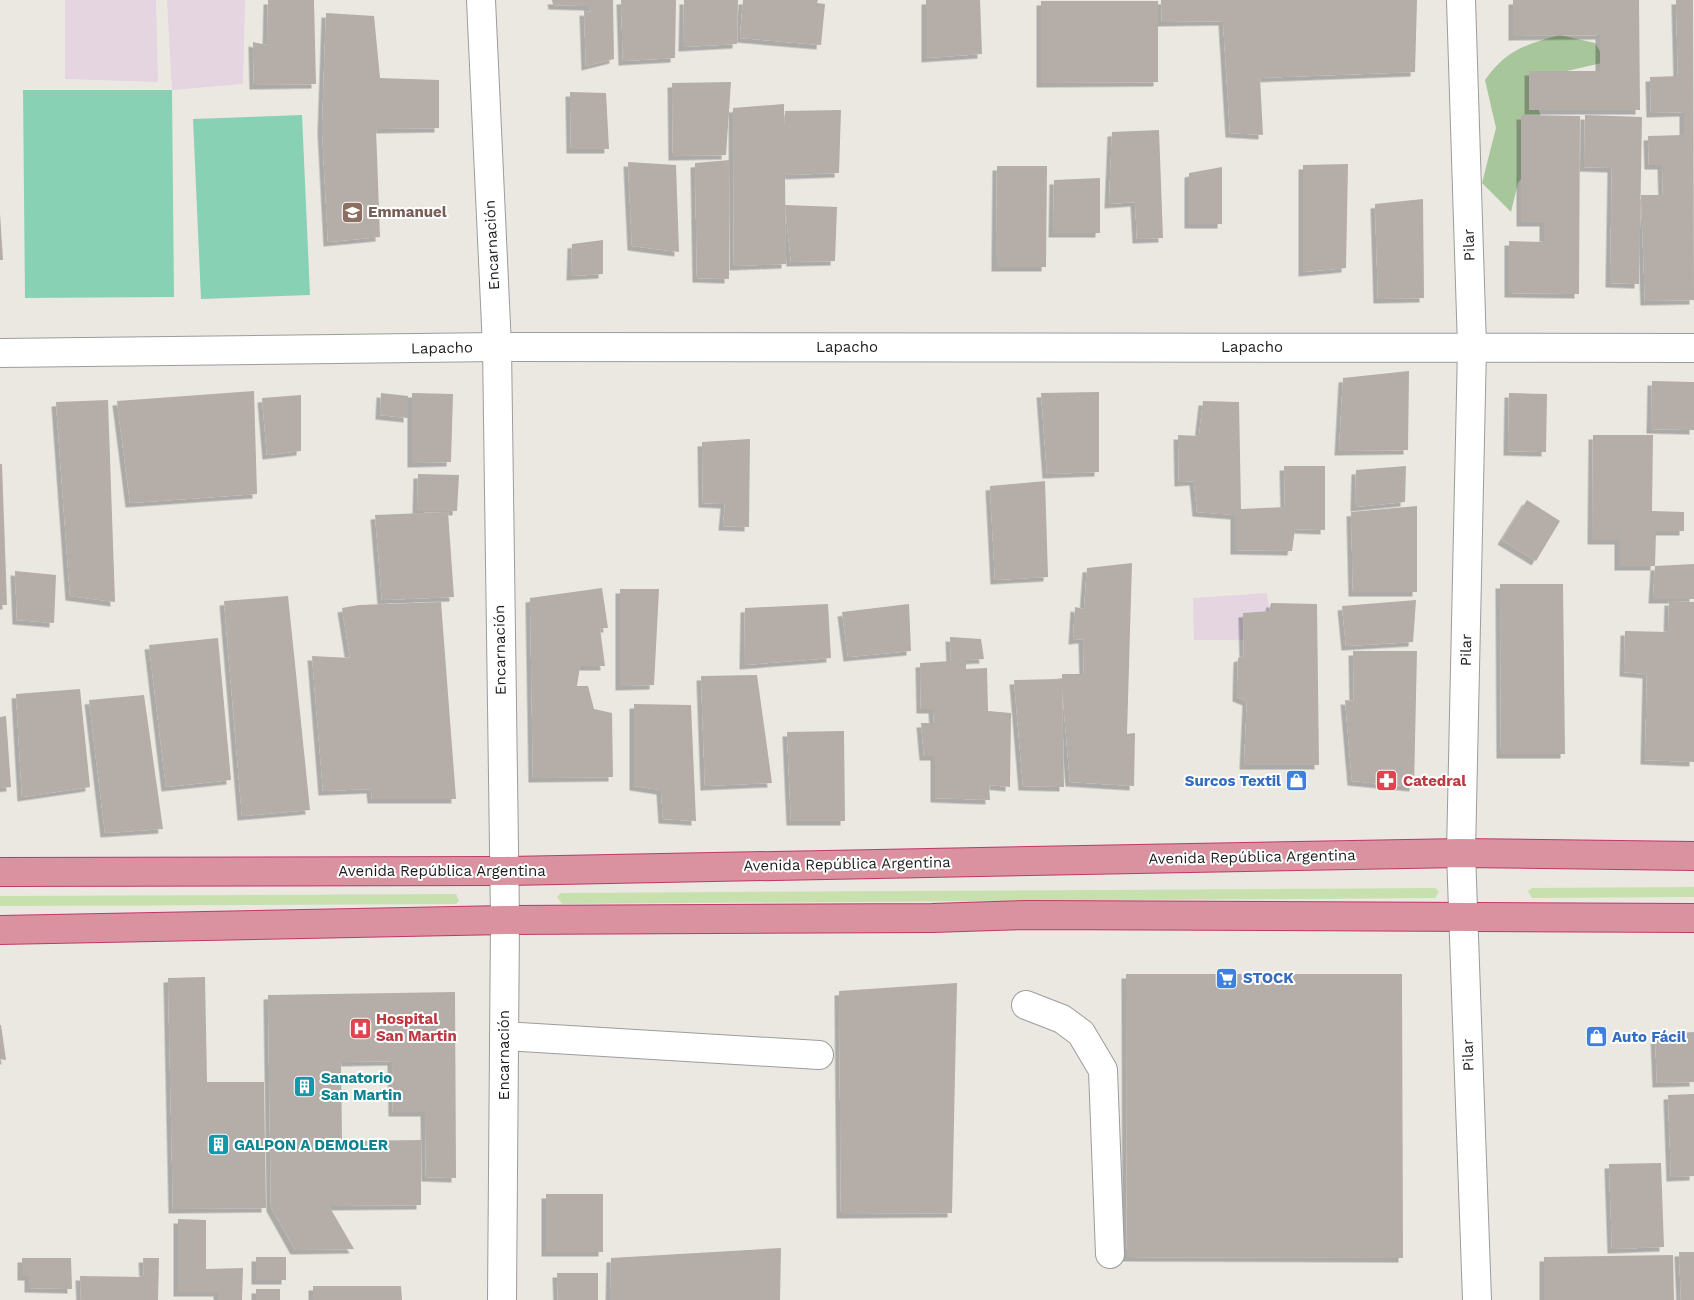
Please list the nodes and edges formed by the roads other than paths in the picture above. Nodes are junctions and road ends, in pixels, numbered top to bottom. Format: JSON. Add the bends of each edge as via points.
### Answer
{"nodes":[{"id":1,"x":481,"y":0,"type":"edge"},
{"id":2,"x":1461,"y":0,"type":"edge"},
{"id":3,"x":497,"y":347,"type":"junction"},
{"id":4,"x":1472,"y":347,"type":"junction"},
{"id":5,"x":1694,"y":348,"type":"edge"},
{"id":6,"x":0,"y":353,"type":"edge"},
{"id":7,"x":1462,"y":853,"type":"junction"},
{"id":8,"x":1694,"y":856,"type":"edge"},
{"id":9,"x":503,"y":871,"type":"junction"},
{"id":10,"x":0,"y":872,"type":"edge"},
{"id":11,"x":1463,"y":917,"type":"junction"},
{"id":12,"x":1694,"y":918,"type":"edge"},
{"id":13,"x":505,"y":920,"type":"junction"},
{"id":14,"x":0,"y":930,"type":"edge"},
{"id":15,"x":1026,"y":1005,"type":"dead end"},
{"id":16,"x":504,"y":1036,"type":"junction"},
{"id":17,"x":819,"y":1055,"type":"dead end"},
{"id":18,"x":1110,"y":1254,"type":"dead end"},
{"id":19,"x":502,"y":1300,"type":"edge"},
{"id":20,"x":1477,"y":1300,"type":"edge"}],
"edges":[{"from":1,"to":3,"type":"street","name":"Encarnación"},
{"from":2,"to":4,"type":"street","name":"Pilar"},
{"from":3,"to":4,"type":"street","name":"Lapacho"},
{"from":3,"to":6,"type":"street","name":"Lapacho"},
{"from":3,"to":9,"type":"street","name":"Encarnación"},
{"from":4,"to":5,"type":"street","name":"Lapacho"},
{"from":4,"to":7,"type":"street","name":"Pilar"},
{"from":7,"to":8,"type":"highway","name":"Avenida República Argentina"},
{"from":7,"to":9,"type":"highway","name":"Avenida República Argentina"},
{"from":7,"to":11,"type":"street","name":"Pilar"},
{"from":9,"to":10,"type":"highway","name":"Avenida República Argentina"},
{"from":9,"to":13,"type":"street","name":"Encarnación"},
{"from":11,"to":12,"type":"highway"},
{"from":11,"to":13,"type":"highway","via":[[1027,915]]},
{"from":11,"to":20,"type":"street","name":"Pilar"},
{"from":13,"to":14,"type":"highway"},
{"from":13,"to":16,"type":"street","name":"Encarnación"},
{"from":15,"to":18,"type":"street","via":[[1062,1019],[1081,1033],[1103,1070]]},
{"from":16,"to":17,"type":"street"},
{"from":16,"to":19,"type":"street","name":"Encarnación"}]}
